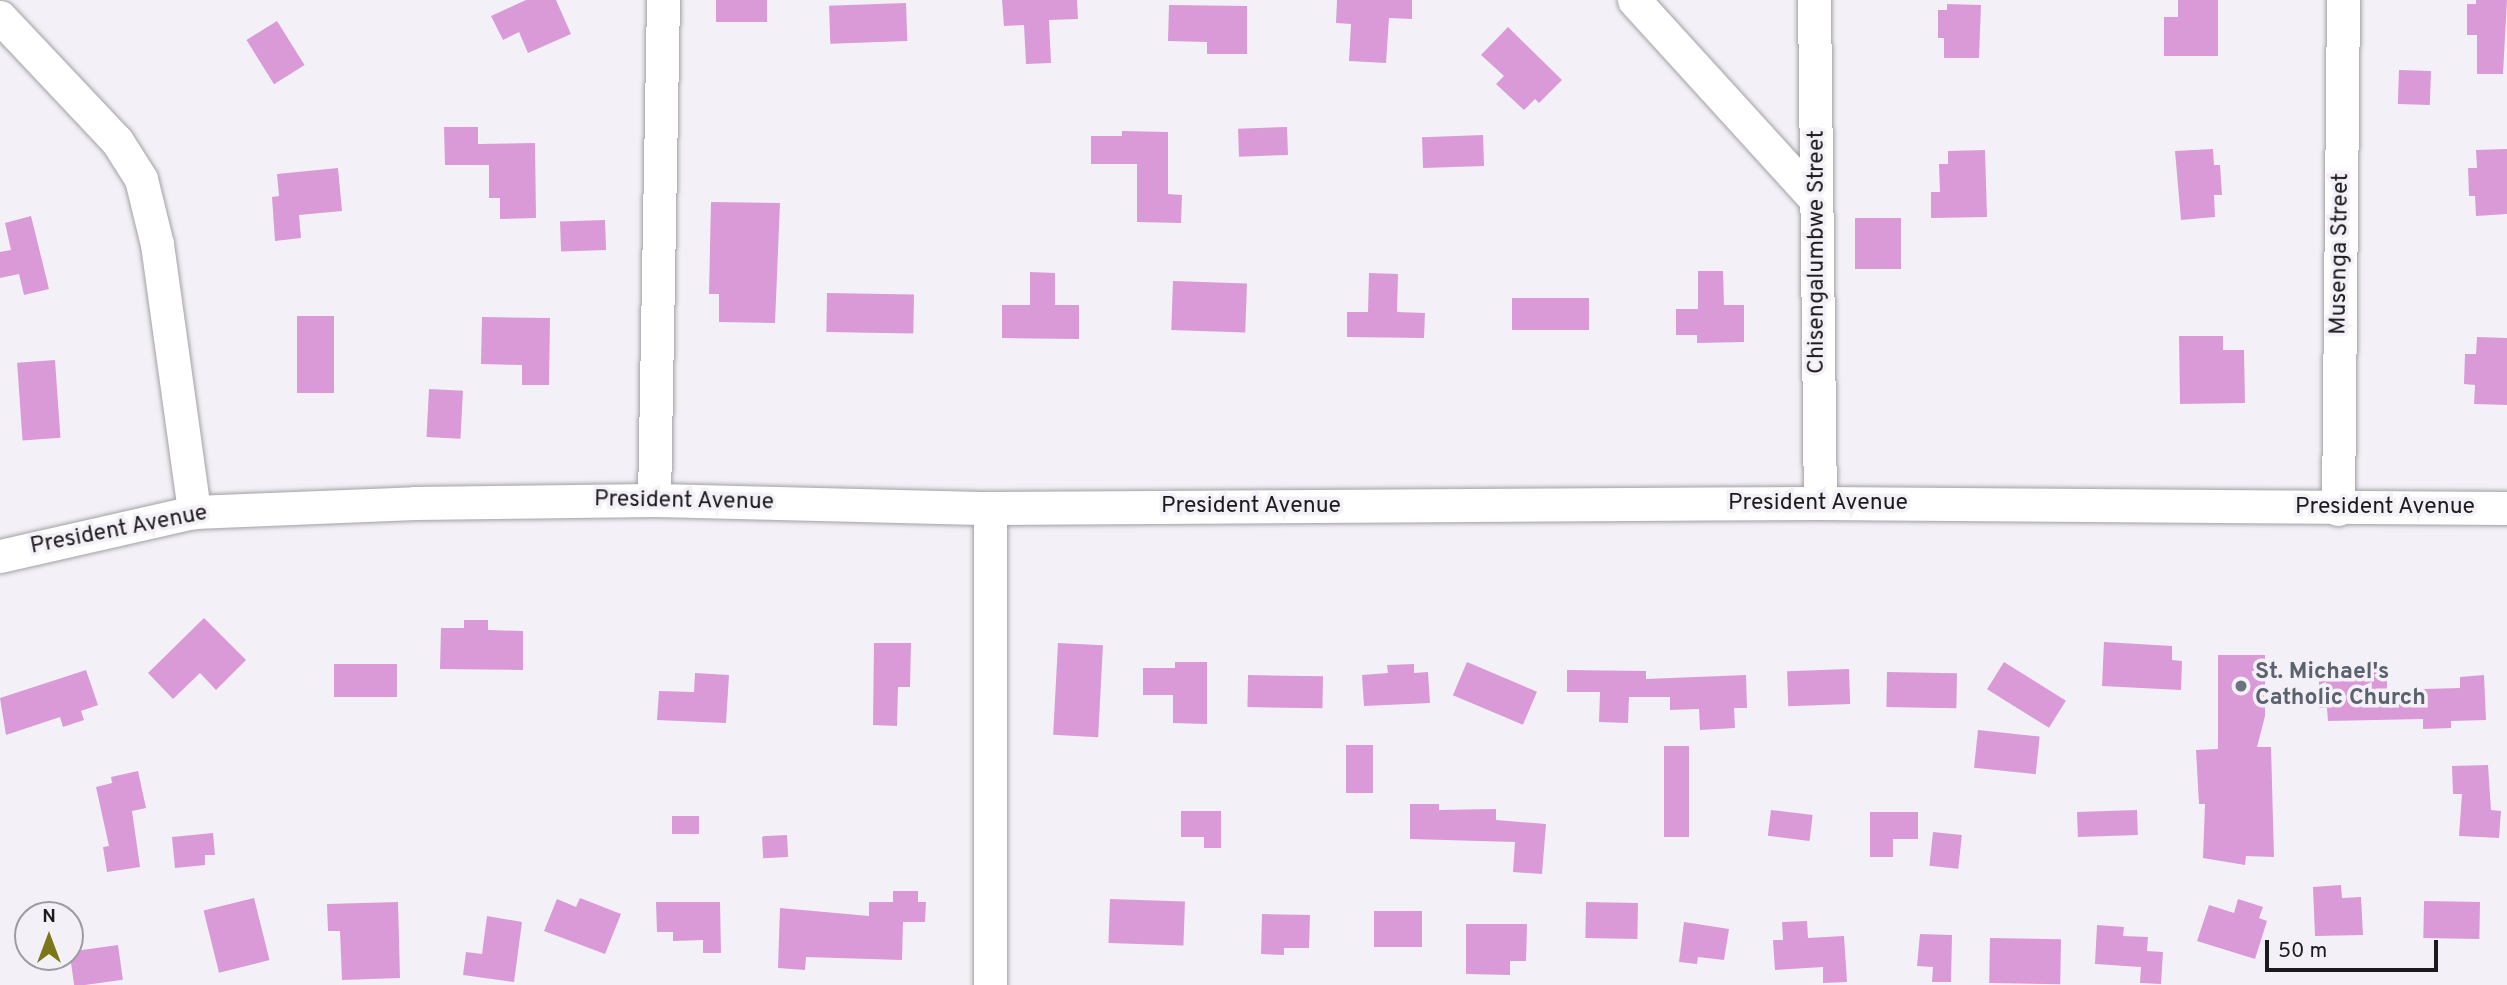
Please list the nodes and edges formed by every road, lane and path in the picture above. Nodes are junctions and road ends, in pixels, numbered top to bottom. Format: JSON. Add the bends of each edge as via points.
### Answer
{"nodes":[{"id":1,"x":663,"y":0,"type":"edge"},
{"id":2,"x":1634,"y":0,"type":"edge"},
{"id":3,"x":1815,"y":0,"type":"edge"},
{"id":4,"x":2343,"y":0,"type":"edge"},
{"id":5,"x":0,"y":17,"type":"edge"},
{"id":6,"x":1816,"y":200,"type":"junction"},
{"id":7,"x":654,"y":500,"type":"junction"},
{"id":8,"x":1820,"y":503,"type":"junction"},
{"id":9,"x":990,"y":508,"type":"junction"},
{"id":10,"x":2507,"y":508,"type":"edge"},
{"id":11,"x":2338,"y":509,"type":"junction"},
{"id":12,"x":194,"y":512,"type":"junction"},
{"id":13,"x":0,"y":556,"type":"edge"},
{"id":14,"x":990,"y":985,"type":"edge"}],
"edges":[{"from":1,"to":7,"type":"street"},
{"from":2,"to":6,"type":"street"},
{"from":3,"to":6,"type":"street"},
{"from":3,"to":8,"type":"street","name":"Chisengalumbwe Street"},
{"from":4,"to":11,"type":"street","name":"Musenga Street"},
{"from":5,"to":12,"type":"street","via":[[117,141],[141,179],[157,244]]},
{"from":6,"to":8,"type":"street"},
{"from":7,"to":9,"type":"street","name":"President Avenue"},
{"from":7,"to":12,"type":"street","name":"President Avenue"},
{"from":8,"to":9,"type":"street","name":"President Avenue"},
{"from":8,"to":11,"type":"street","name":"President Avenue"},
{"from":9,"to":14,"type":"street"},
{"from":10,"to":11,"type":"street","name":"President Avenue"},
{"from":12,"to":13,"type":"street","name":"President Avenue"}]}
